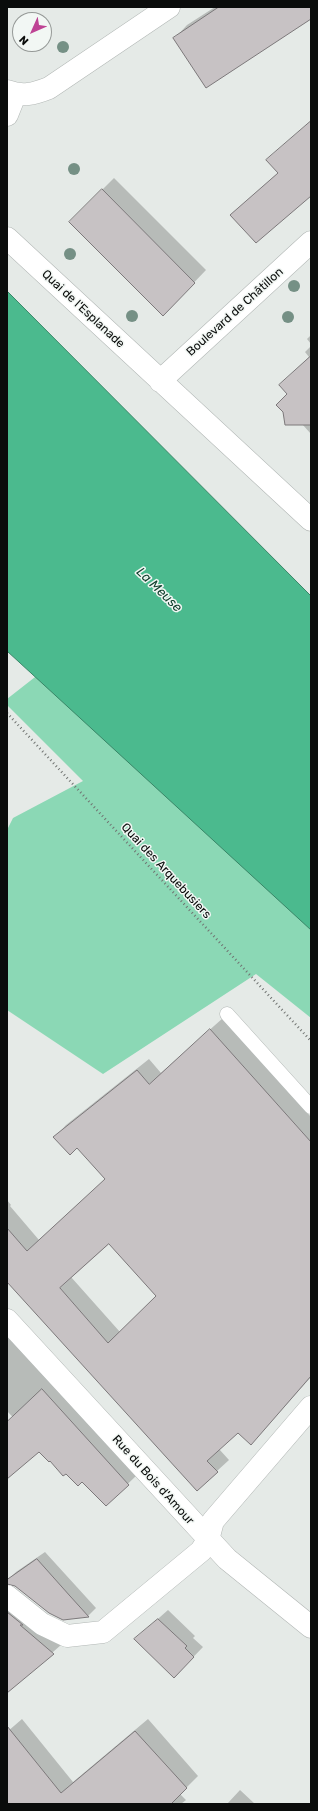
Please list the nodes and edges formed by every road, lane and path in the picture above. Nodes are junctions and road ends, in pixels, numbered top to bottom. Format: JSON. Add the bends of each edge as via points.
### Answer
{"nodes":[{"id":1,"x":169,"y":7,"type":"edge"},
{"id":2,"x":11,"y":93,"type":"edge"},
{"id":3,"x":7,"y":115,"type":"edge"},
{"id":4,"x":7,"y":238,"type":"edge"},
{"id":5,"x":311,"y":242,"type":"edge"},
{"id":6,"x":160,"y":381,"type":"junction"},
{"id":7,"x":311,"y":520,"type":"edge"},
{"id":8,"x":7,"y":713,"type":"edge"},
{"id":9,"x":227,"y":1014,"type":"dead end"},
{"id":10,"x":311,"y":1041,"type":"edge"},
{"id":11,"x":311,"y":1107,"type":"edge"},
{"id":12,"x":7,"y":1320,"type":"edge"},
{"id":13,"x":311,"y":1407,"type":"edge"},
{"id":14,"x":208,"y":1540,"type":"junction"},
{"id":15,"x":7,"y":1596,"type":"edge"},
{"id":16,"x":311,"y":1627,"type":"edge"}],
"edges":[{"from":1,"to":2,"type":"street","via":[[49,88],[33,94]]},
{"from":2,"to":3,"type":"street"},
{"from":4,"to":6,"type":"street","name":"Quai de l'Esplanade"},
{"from":5,"to":6,"type":"street","name":"Boulevard de Châtillon"},
{"from":6,"to":7,"type":"street","name":"Quai de l'Esplanade"},
{"from":8,"to":10,"type":"path","name":"Quai des Arquebusiers"},
{"from":9,"to":11,"type":"lane"},
{"from":12,"to":14,"type":"street","name":"Rue du Bois d'Amour"},
{"from":13,"to":14,"type":"street","via":[[213,1521]]},
{"from":14,"to":15,"type":"street","via":[[195,1558],[103,1632],[67,1636],[42,1624]]},
{"from":14,"to":16,"type":"street","name":"Rue du Bois d'Amour","via":[[227,1559]]}]}
